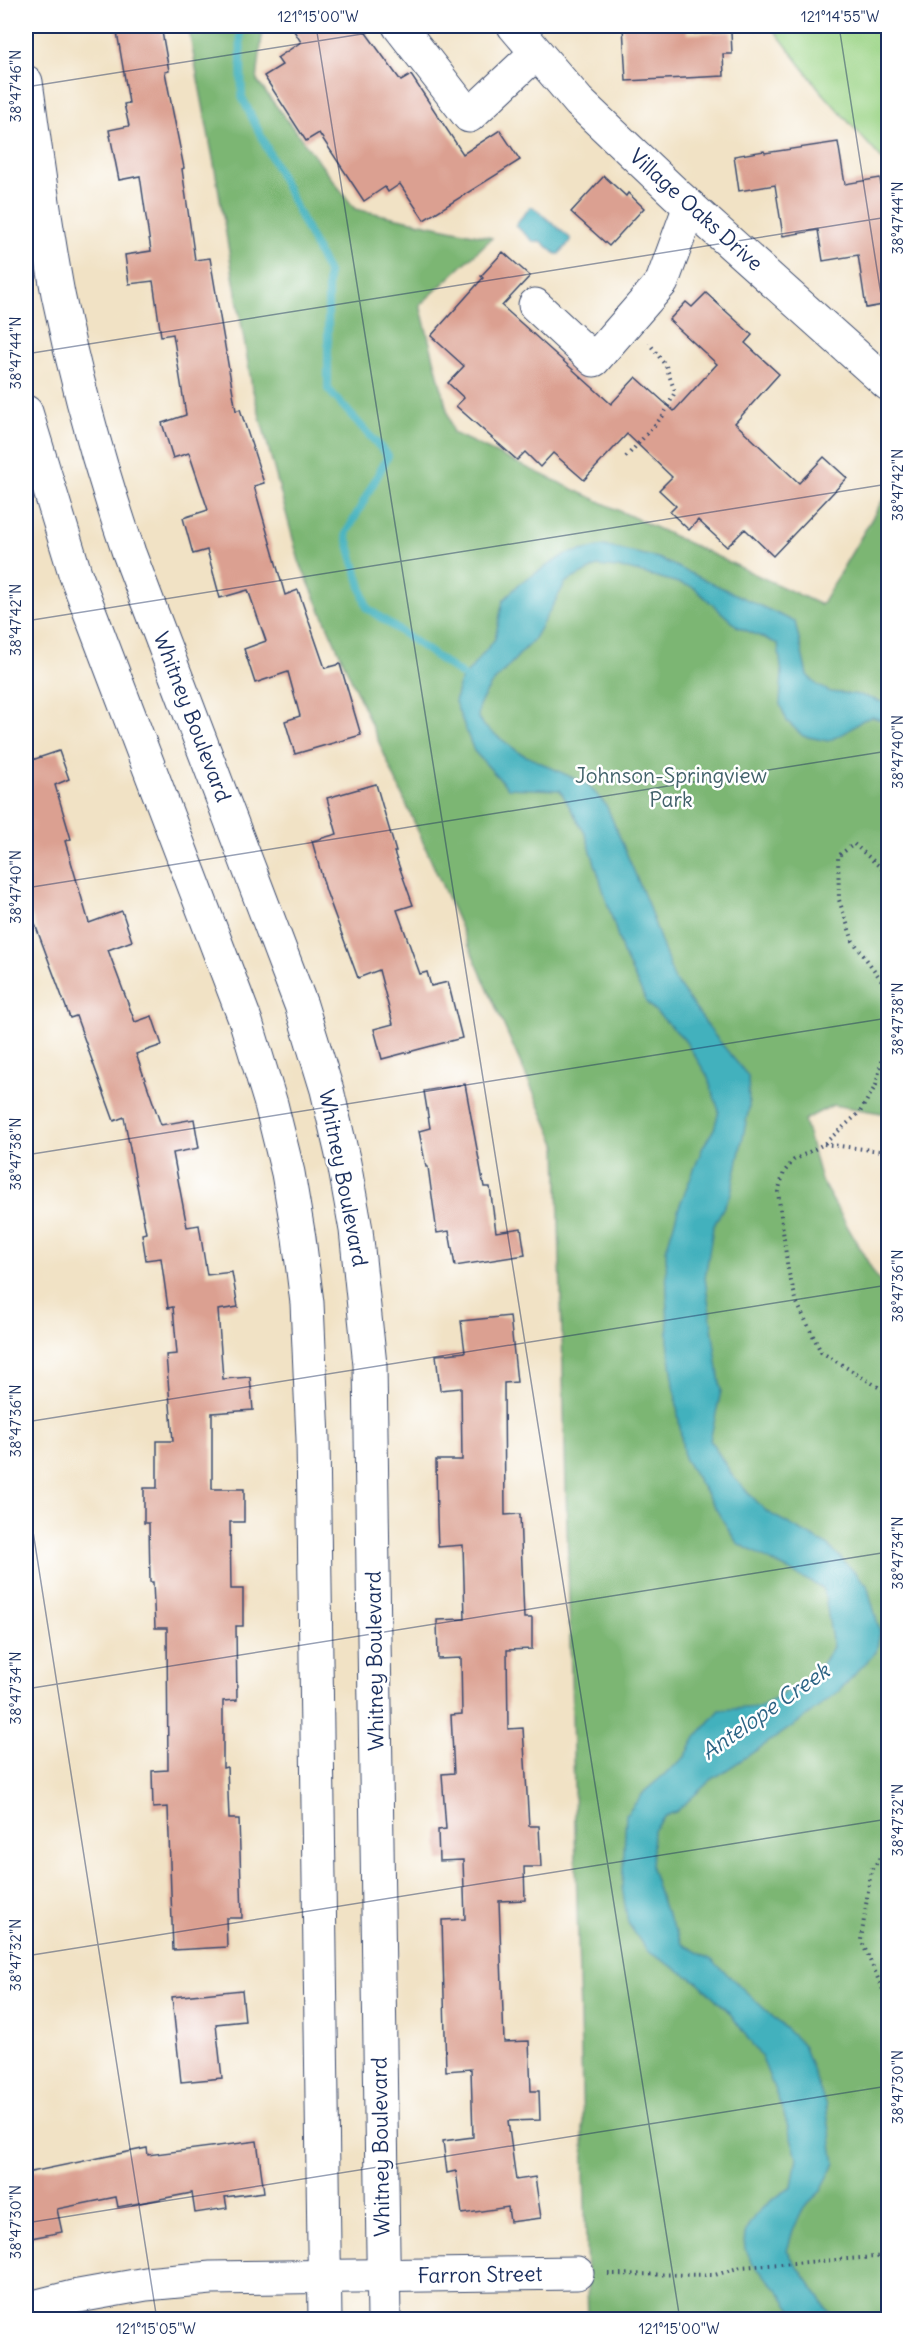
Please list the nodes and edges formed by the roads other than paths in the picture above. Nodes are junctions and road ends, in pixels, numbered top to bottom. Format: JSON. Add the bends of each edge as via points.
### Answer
{"nodes":[{"id":1,"x":399,"y":26,"type":"edge"},
{"id":2,"x":514,"y":26,"type":"edge"},
{"id":3,"x":536,"y":53,"type":"junction"},
{"id":4,"x":26,"y":82,"type":"edge"},
{"id":5,"x":690,"y":206,"type":"junction"},
{"id":6,"x":535,"y":305,"type":"dead end"},
{"id":7,"x":888,"y":384,"type":"edge"},
{"id":8,"x":26,"y":412,"type":"edge"},
{"id":9,"x":577,"y":2273,"type":"road end"},
{"id":10,"x":383,"y":2276,"type":"junction"},
{"id":11,"x":325,"y":2277,"type":"junction"},
{"id":12,"x":26,"y":2309,"type":"edge"},
{"id":13,"x":325,"y":2319,"type":"edge"},
{"id":14,"x":384,"y":2319,"type":"edge"}],
"edges":[{"from":1,"to":3,"type":"street","via":[[469,116]]},
{"from":2,"to":3,"type":"street","name":"Village Oaks Drive"},
{"from":3,"to":5,"type":"street","name":"Village Oaks Drive","via":[[579,102]]},
{"from":4,"to":10,"type":"street","name":"Whitney Boulevard","via":[[58,293],[105,482],[302,1005],[327,1090],[356,1230],[370,1365]]},
{"from":5,"to":6,"type":"street","via":[[662,282],[594,360]]},
{"from":5,"to":7,"type":"street","name":"Village Oaks Drive"},
{"from":8,"to":11,"type":"street","via":[[75,573],[246,1022],[288,1173],[299,1238],[313,1438]]},
{"from":9,"to":10,"type":"street","name":"Farron Street"},
{"from":10,"to":11,"type":"street","name":"Farron Street"},
{"from":10,"to":14,"type":"street","name":"Whitney Boulevard"},
{"from":11,"to":12,"type":"street","name":"Farron Street","via":[[210,2278],[146,2284]]},
{"from":11,"to":13,"type":"street"}]}
